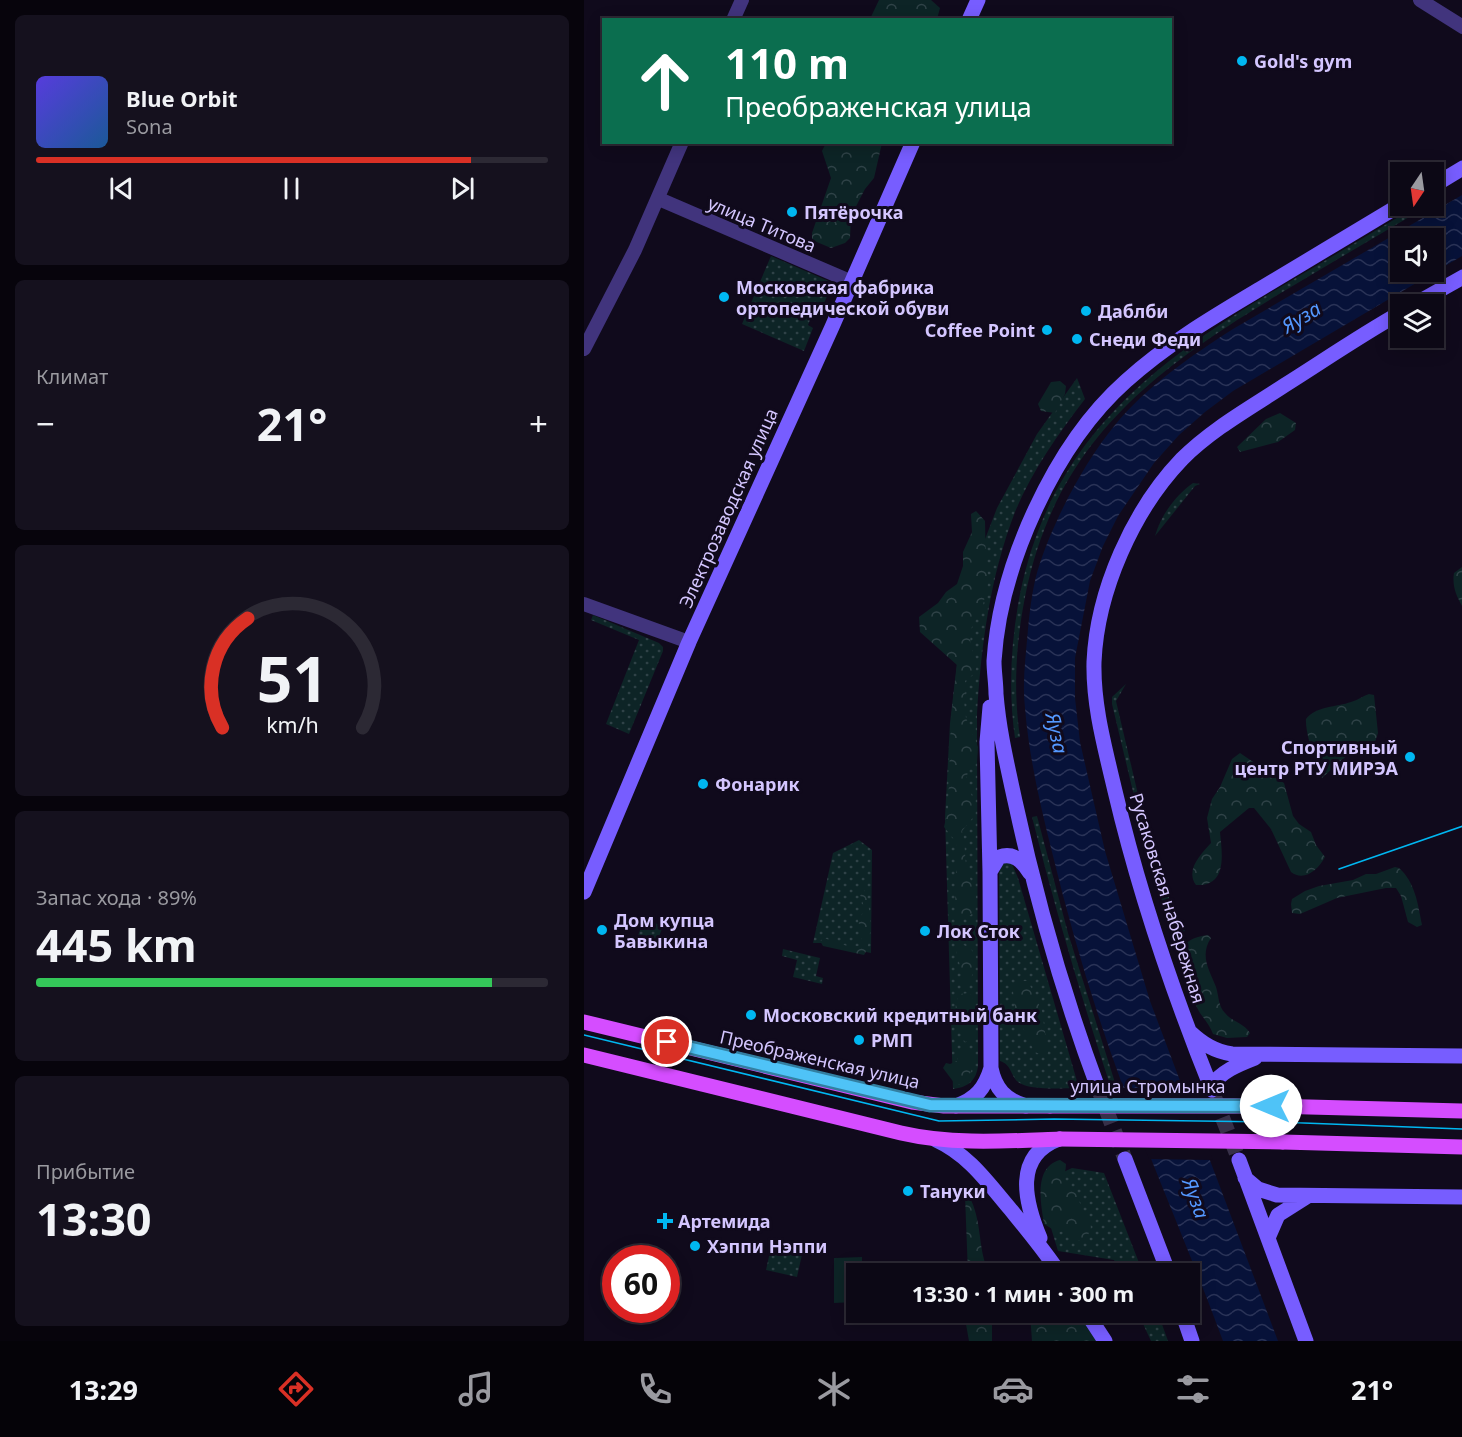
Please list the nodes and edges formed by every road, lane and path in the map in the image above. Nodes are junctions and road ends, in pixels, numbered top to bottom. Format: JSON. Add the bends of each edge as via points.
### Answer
{"nodes":[{"id":1,"x":742,"y":0,"type":"edge"},
{"id":2,"x":978,"y":0,"type":"edge"},
{"id":3,"x":1420,"y":0,"type":"edge"},
{"id":4,"x":734,"y":18,"type":"edge"},
{"id":5,"x":970,"y":18,"type":"edge"},
{"id":6,"x":1463,"y":27,"type":"edge"},
{"id":7,"x":681,"y":144,"type":"edge"},
{"id":8,"x":912,"y":144,"type":"edge"},
{"id":9,"x":1463,"y":168,"type":"edge"},
{"id":10,"x":1444,"y":179,"type":"edge"},
{"id":11,"x":659,"y":199,"type":"junction"},
{"id":12,"x":1390,"y":211,"type":"edge"},
{"id":13,"x":1463,"y":277,"type":"edge"},
{"id":14,"x":852,"y":282,"type":"junction"},
{"id":15,"x":1433,"y":294,"type":"edge"},
{"id":16,"x":1390,"y":319,"type":"edge"},
{"id":17,"x":584,"y":349,"type":"edge"},
{"id":18,"x":584,"y":604,"type":"edge"},
{"id":19,"x":689,"y":642,"type":"junction"},
{"id":20,"x":994,"y":662,"type":"junction"},
{"id":21,"x":990,"y":872,"type":"junction"},
{"id":22,"x":1031,"y":875,"type":"junction"},
{"id":23,"x":584,"y":892,"type":"edge"},
{"id":24,"x":584,"y":1022,"type":"edge"},
{"id":25,"x":1189,"y":1031,"type":"junction"},
{"id":26,"x":584,"y":1054,"type":"edge"},
{"id":27,"x":1263,"y":1054,"type":"junction"},
{"id":28,"x":1463,"y":1056,"type":"edge"},
{"id":29,"x":991,"y":1068,"type":"junction"},
{"id":30,"x":1098,"y":1088,"type":"tunnel mouth"},
{"id":31,"x":956,"y":1106,"type":"junction"},
{"id":32,"x":1026,"y":1106,"type":"junction"},
{"id":33,"x":1050,"y":1106,"type":"joint"},
{"id":34,"x":1463,"y":1111,"type":"edge"},
{"id":35,"x":1060,"y":1139,"type":"junction"},
{"id":36,"x":936,"y":1140,"type":"junction"},
{"id":37,"x":1463,"y":1147,"type":"edge"},
{"id":38,"x":1125,"y":1159,"type":"tunnel mouth"},
{"id":39,"x":1239,"y":1160,"type":"tunnel mouth"},
{"id":40,"x":1245,"y":1178,"type":"junction"},
{"id":41,"x":1308,"y":1196,"type":"junction"},
{"id":42,"x":1463,"y":1197,"type":"edge"},
{"id":43,"x":1268,"y":1238,"type":"junction"},
{"id":44,"x":1046,"y":1252,"type":"junction"},
{"id":45,"x":1053,"y":1263,"type":"edge"},
{"id":46,"x":1165,"y":1263,"type":"edge"},
{"id":47,"x":1093,"y":1323,"type":"edge"},
{"id":48,"x":1186,"y":1323,"type":"edge"},
{"id":49,"x":1105,"y":1341,"type":"edge"},
{"id":50,"x":1192,"y":1341,"type":"edge"},
{"id":51,"x":1306,"y":1341,"type":"edge"}],
"edges":[{"from":1,"to":4,"type":"street"},
{"from":2,"to":5,"type":"main road"},
{"from":3,"to":6,"type":"street"},
{"from":7,"to":11,"type":"street"},
{"from":8,"to":14,"type":"main road","name":"Электрозаводская улица"},
{"from":9,"to":10,"type":"main road"},
{"from":11,"to":14,"type":"street","name":"улица Титова"},
{"from":11,"to":17,"type":"street"},
{"from":12,"to":20,"type":"main road","via":[[1184,334],[1123,383],[1099,409],[1055,471],[1031,518],[1001,617]]},
{"from":13,"to":15,"type":"main road"},
{"from":14,"to":19,"type":"main road","name":"Электрозаводская улица"},
{"from":16,"to":25,"type":"main road","name":"Русаковская набережная","via":[[1233,418],[1183,459],[1131,530],[1108,587],[1094,661],[1102,738],[1128,848]]},
{"from":18,"to":19,"type":"street"},
{"from":19,"to":23,"type":"main road","name":"Электрозаводская улица"},
{"from":20,"to":21,"type":"main road","via":[[987,742]]},
{"from":20,"to":22,"type":"main road","via":[[999,730]]},
{"from":21,"to":22,"type":"main road","via":[[999,857],[1007,855],[1016,857]]},
{"from":21,"to":29,"type":"main road"},
{"from":22,"to":30,"type":"main road","via":[[1074,1023]]},
{"from":24,"to":31,"type":"main road","name":"Преображенская улица","via":[[912,1102]]},
{"from":25,"to":27,"type":"main road","via":[[1203,1044],[1221,1052]]},
{"from":25,"to":27,"type":"main road","name":"Русаковская набережная","via":[[1211,1088],[1216,1078],[1232,1067]]},
{"from":26,"to":36,"type":"main road"},
{"from":27,"to":28,"type":"main road"},
{"from":29,"to":31,"type":"main road","via":[[980,1092]]},
{"from":29,"to":32,"type":"main road","via":[[1003,1094]]},
{"from":31,"to":32,"type":"main road","name":"Преображенская улица"},
{"from":32,"to":33,"type":"main road","name":"Преображенская улица"},
{"from":33,"to":34,"type":"main road","name":"улица Стромынка","bridge":true},
{"from":35,"to":36,"type":"main road"},
{"from":35,"to":37,"type":"main road","bridge":true},
{"from":35,"to":44,"type":"main road","via":[[1038,1150],[1026,1187]]},
{"from":36,"to":44,"type":"main road","via":[[964,1156]]},
{"from":38,"to":46,"type":"main road"},
{"from":39,"to":40,"type":"main road"},
{"from":40,"to":41,"type":"main road","via":[[1277,1195]]},
{"from":40,"to":43,"type":"main road"},
{"from":41,"to":42,"type":"main road"},
{"from":41,"to":43,"type":"main road","via":[[1278,1215]]},
{"from":43,"to":51,"type":"main road"},
{"from":44,"to":45,"type":"main road"},
{"from":47,"to":49,"type":"main road"},
{"from":48,"to":50,"type":"main road"}]}
